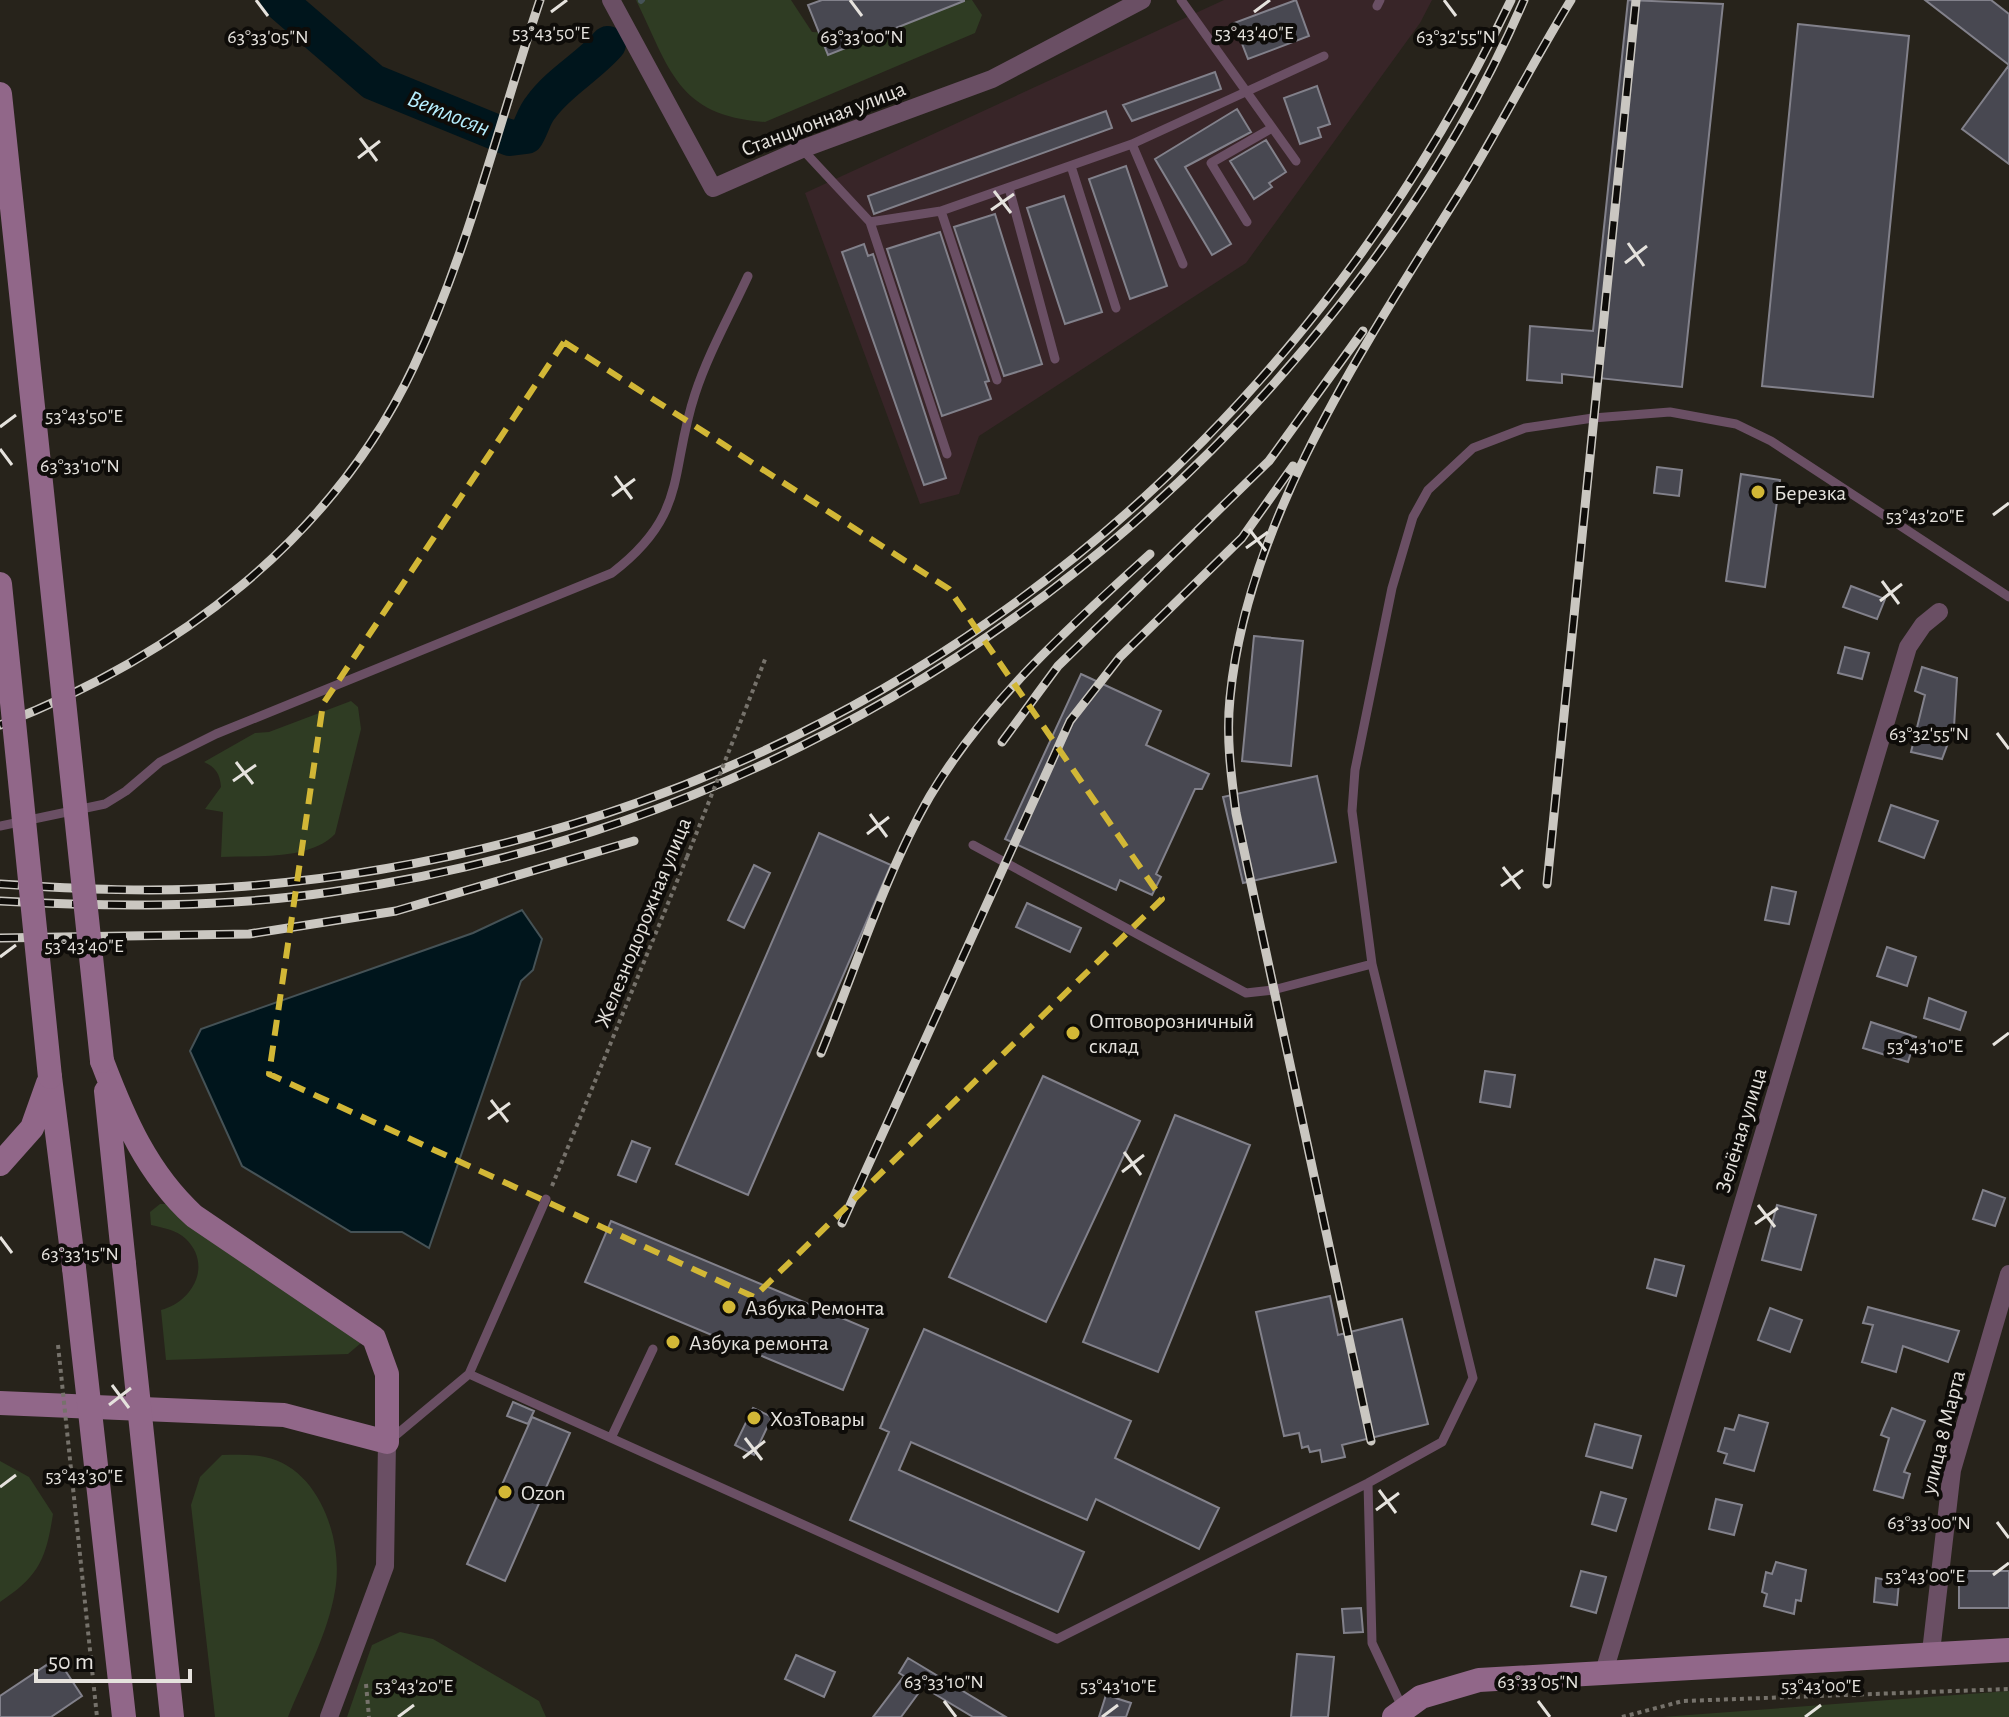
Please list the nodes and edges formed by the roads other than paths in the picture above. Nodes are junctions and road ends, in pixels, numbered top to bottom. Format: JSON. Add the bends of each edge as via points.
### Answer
{"nodes":[{"id":1,"x":611,"y":0,"type":"edge"},
{"id":2,"x":1142,"y":0,"type":"edge"},
{"id":3,"x":1181,"y":0,"type":"edge"},
{"id":4,"x":1324,"y":56,"type":"dead end"},
{"id":5,"x":1247,"y":92,"type":"junction"},
{"id":6,"x":0,"y":94,"type":"edge"},
{"id":7,"x":1272,"y":128,"type":"junction"},
{"id":8,"x":1132,"y":144,"type":"junction"},
{"id":9,"x":802,"y":149,"type":"junction"},
{"id":10,"x":1296,"y":161,"type":"dead end"},
{"id":11,"x":1071,"y":166,"type":"junction"},
{"id":12,"x":1009,"y":188,"type":"junction"},
{"id":13,"x":941,"y":211,"type":"junction"},
{"id":14,"x":870,"y":222,"type":"junction"},
{"id":15,"x":1247,"y":222,"type":"dead end"},
{"id":16,"x":1183,"y":264,"type":"dead end"},
{"id":17,"x":748,"y":276,"type":"dead end"},
{"id":18,"x":1116,"y":308,"type":"dead end"},
{"id":19,"x":1055,"y":359,"type":"dead end"},
{"id":20,"x":997,"y":380,"type":"dead end"},
{"id":21,"x":947,"y":454,"type":"dead end"},
{"id":22,"x":0,"y":584,"type":"edge"},
{"id":23,"x":2009,"y":597,"type":"edge"},
{"id":24,"x":1939,"y":612,"type":"dead end"},
{"id":25,"x":0,"y":826,"type":"edge"},
{"id":26,"x":973,"y":845,"type":"dead end"},
{"id":27,"x":1372,"y":964,"type":"junction"},
{"id":28,"x":102,"y":1061,"type":"junction"},
{"id":29,"x":50,"y":1077,"type":"junction"},
{"id":30,"x":0,"y":1164,"type":"edge"},
{"id":31,"x":546,"y":1199,"type":"road end"},
{"id":32,"x":2009,"y":1274,"type":"edge"},
{"id":33,"x":653,"y":1349,"type":"dead end"},
{"id":34,"x":469,"y":1374,"type":"junction"},
{"id":35,"x":0,"y":1403,"type":"edge"},
{"id":36,"x":611,"y":1438,"type":"junction"},
{"id":37,"x":387,"y":1442,"type":"junction"},
{"id":38,"x":1368,"y":1483,"type":"junction"},
{"id":39,"x":2009,"y":1650,"type":"edge"},
{"id":40,"x":1931,"y":1652,"type":"junction"},
{"id":41,"x":1604,"y":1672,"type":"junction"},
{"id":42,"x":1398,"y":1713,"type":"edge"},
{"id":43,"x":124,"y":1717,"type":"edge"},
{"id":44,"x":172,"y":1717,"type":"edge"},
{"id":45,"x":329,"y":1717,"type":"edge"}],
"edges":[{"from":1,"to":9,"type":"street","name":"Станционная улица","via":[[713,188]]},
{"from":2,"to":9,"type":"street","name":"Станционная улица","via":[[992,79]]},
{"from":3,"to":5,"type":"lane"},
{"from":4,"to":5,"type":"lane"},
{"from":5,"to":7,"type":"lane"},
{"from":5,"to":8,"type":"lane"},
{"from":6,"to":28,"type":"main road","bridge":true},
{"from":7,"to":10,"type":"lane"},
{"from":7,"to":15,"type":"lane","via":[[1211,163]]},
{"from":8,"to":11,"type":"lane"},
{"from":8,"to":16,"type":"lane"},
{"from":9,"to":14,"type":"lane"},
{"from":11,"to":12,"type":"lane"},
{"from":11,"to":18,"type":"lane"},
{"from":12,"to":13,"type":"lane"},
{"from":12,"to":19,"type":"lane"},
{"from":13,"to":14,"type":"lane"},
{"from":13,"to":20,"type":"lane"},
{"from":14,"to":21,"type":"lane"},
{"from":17,"to":25,"type":"lane","via":[[694,397],[667,512],[634,556],[612,573],[216,734],[160,762],[105,804]]},
{"from":22,"to":29,"type":"main road","bridge":true},
{"from":23,"to":27,"type":"lane","via":[[1771,441],[1736,424],[1670,412],[1593,418],[1525,428],[1473,448],[1428,490],[1413,517],[1392,588],[1355,770],[1355,852]]},
{"from":24,"to":41,"type":"street","name":"Зелёная улица","via":[[1908,647]]},
{"from":26,"to":27,"type":"lane","via":[[1246,993]]},
{"from":27,"to":38,"type":"lane","via":[[1473,1378],[1442,1442]]},
{"from":28,"to":37,"type":"main road","via":[[138,1145],[177,1201],[374,1338],[387,1374]]},
{"from":28,"to":44,"type":"main road","bridge":true},
{"from":29,"to":30,"type":"main road","via":[[32,1128]]},
{"from":29,"to":43,"type":"main road","bridge":true},
{"from":31,"to":34,"type":"lane"},
{"from":32,"to":40,"type":"street","name":"улица 8 Марта","via":[[1952,1470]]},
{"from":33,"to":36,"type":"lane"},
{"from":34,"to":36,"type":"lane"},
{"from":34,"to":37,"type":"lane"},
{"from":35,"to":37,"type":"main road","via":[[284,1415]]},
{"from":36,"to":38,"type":"lane","via":[[1057,1639]]},
{"from":37,"to":45,"type":"street","via":[[385,1566]]},
{"from":38,"to":42,"type":"lane","via":[[1372,1643]]},
{"from":39,"to":40,"type":"main road"},
{"from":40,"to":41,"type":"main road"},
{"from":41,"to":42,"type":"main road","via":[[1460,1683],[1421,1697]]}]}
